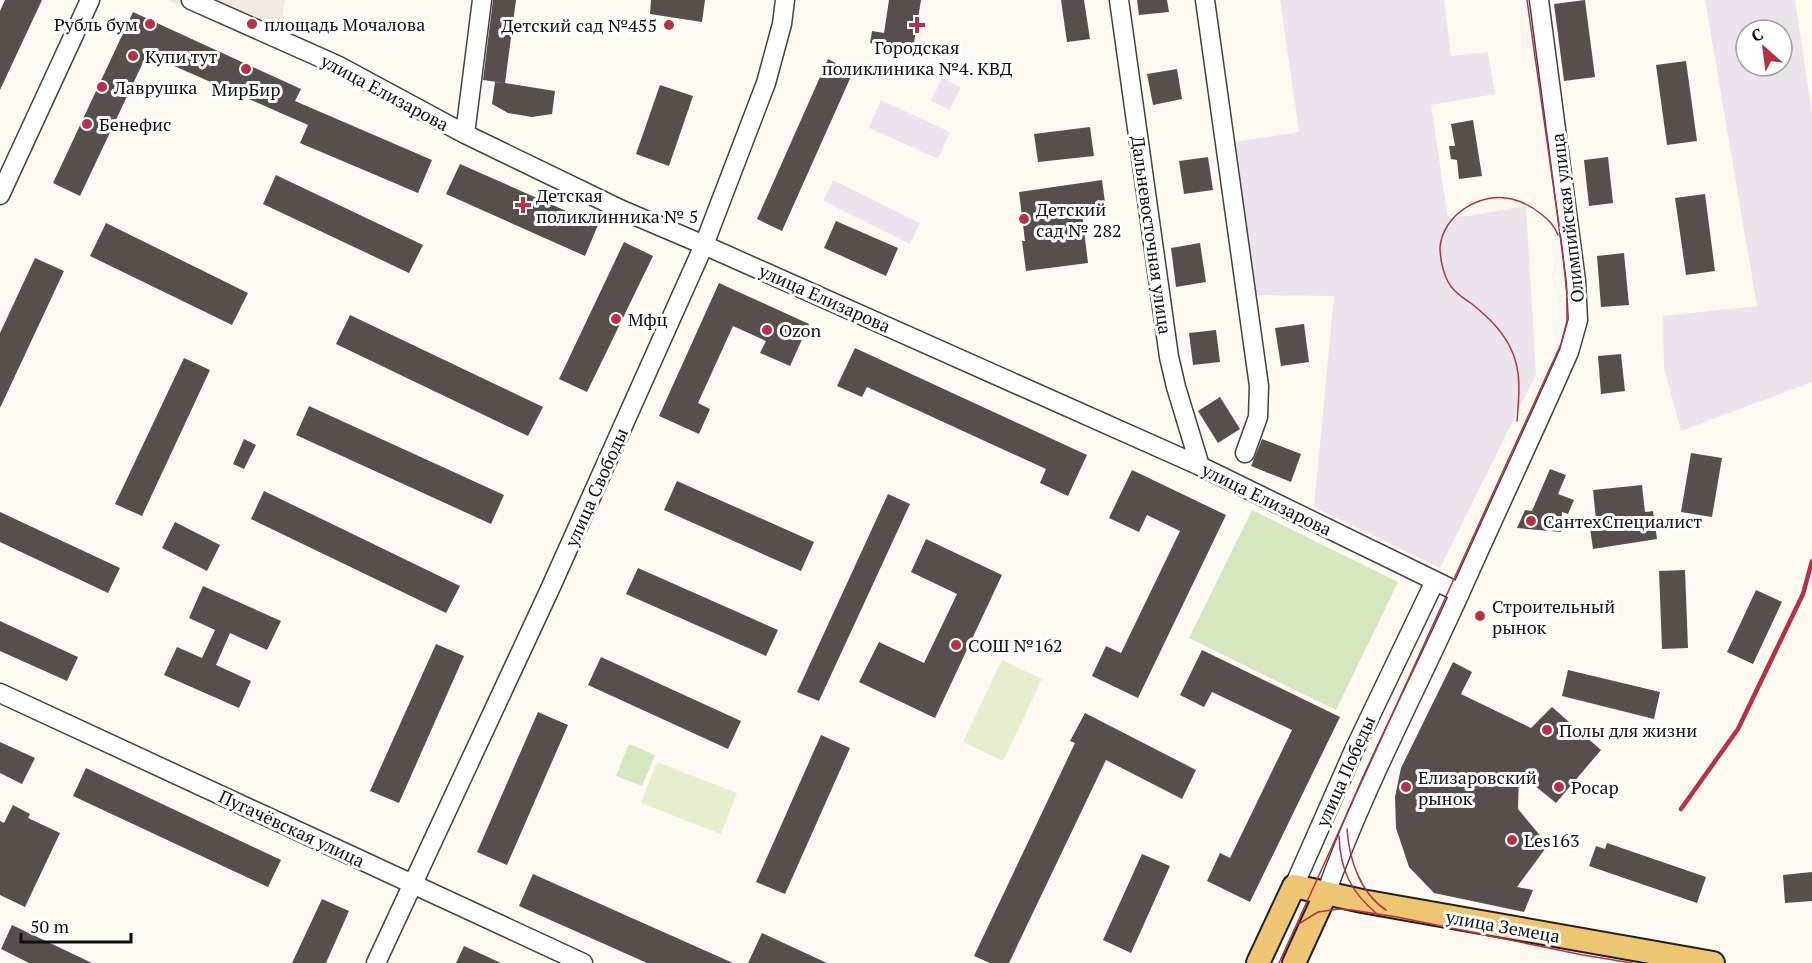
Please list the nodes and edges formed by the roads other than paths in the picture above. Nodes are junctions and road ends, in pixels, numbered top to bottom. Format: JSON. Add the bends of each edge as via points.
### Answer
{"nodes":[{"id":1,"x":90,"y":0,"type":"edge"},
{"id":2,"x":192,"y":0,"type":"edge"},
{"id":3,"x":482,"y":0,"type":"edge"},
{"id":4,"x":785,"y":0,"type":"edge"},
{"id":5,"x":1119,"y":0,"type":"edge"},
{"id":6,"x":1205,"y":0,"type":"edge"},
{"id":7,"x":1539,"y":0,"type":"edge"},
{"id":8,"x":465,"y":134,"type":"junction"},
{"id":9,"x":0,"y":195,"type":"edge"},
{"id":10,"x":704,"y":245,"type":"junction"},
{"id":11,"x":1245,"y":453,"type":"dead end"},
{"id":12,"x":1200,"y":466,"type":"junction"},
{"id":13,"x":1435,"y":581,"type":"junction"},
{"id":14,"x":1460,"y":593,"type":"junction"},
{"id":15,"x":0,"y":693,"type":"edge"},
{"id":16,"x":414,"y":885,"type":"junction"},
{"id":17,"x":1294,"y":886,"type":"junction"},
{"id":18,"x":1326,"y":893,"type":"junction"},
{"id":19,"x":376,"y":963,"type":"edge"},
{"id":20,"x":584,"y":963,"type":"edge"},
{"id":21,"x":1258,"y":963,"type":"edge"},
{"id":22,"x":1294,"y":963,"type":"edge"},
{"id":23,"x":1713,"y":963,"type":"edge"}],
"edges":[{"from":1,"to":9,"type":"street"},
{"from":2,"to":8,"type":"street","name":"улица Елизарова","via":[[337,65]]},
{"from":3,"to":8,"type":"street"},
{"from":4,"to":10,"type":"street","name":"улица Свободы","via":[[766,83]]},
{"from":5,"to":12,"type":"street","name":"Дальневосточная улица","via":[[1169,357]]},
{"from":6,"to":11,"type":"street","via":[[1258,386],[1258,417]]},
{"from":7,"to":14,"type":"street","name":"Олимпийская улица","via":[[1578,320],[1569,352]]},
{"from":8,"to":10,"type":"street","name":"улица Елизарова"},
{"from":10,"to":12,"type":"street","name":"улица Елизарова"},
{"from":10,"to":16,"type":"street","name":"улица Свободы"},
{"from":12,"to":13,"type":"street","name":"улица Елизарова"},
{"from":13,"to":14,"type":"street","name":"улица Елизарова"},
{"from":13,"to":17,"type":"street","name":"улица Победы"},
{"from":14,"to":18,"type":"street","name":"улица Победы","via":[[1379,765]]},
{"from":15,"to":16,"type":"street","name":"Пугачёвская улица"},
{"from":16,"to":19,"type":"street","name":"улица Свободы"},
{"from":16,"to":20,"type":"street","name":"Пугачёвская улица"},
{"from":17,"to":18,"type":"main road","name":"улица Земеца"},
{"from":17,"to":21,"type":"main road","name":"улица Победы"},
{"from":18,"to":22,"type":"main road","name":"улица Победы"},
{"from":18,"to":23,"type":"main road","name":"улица Земеца"}]}
